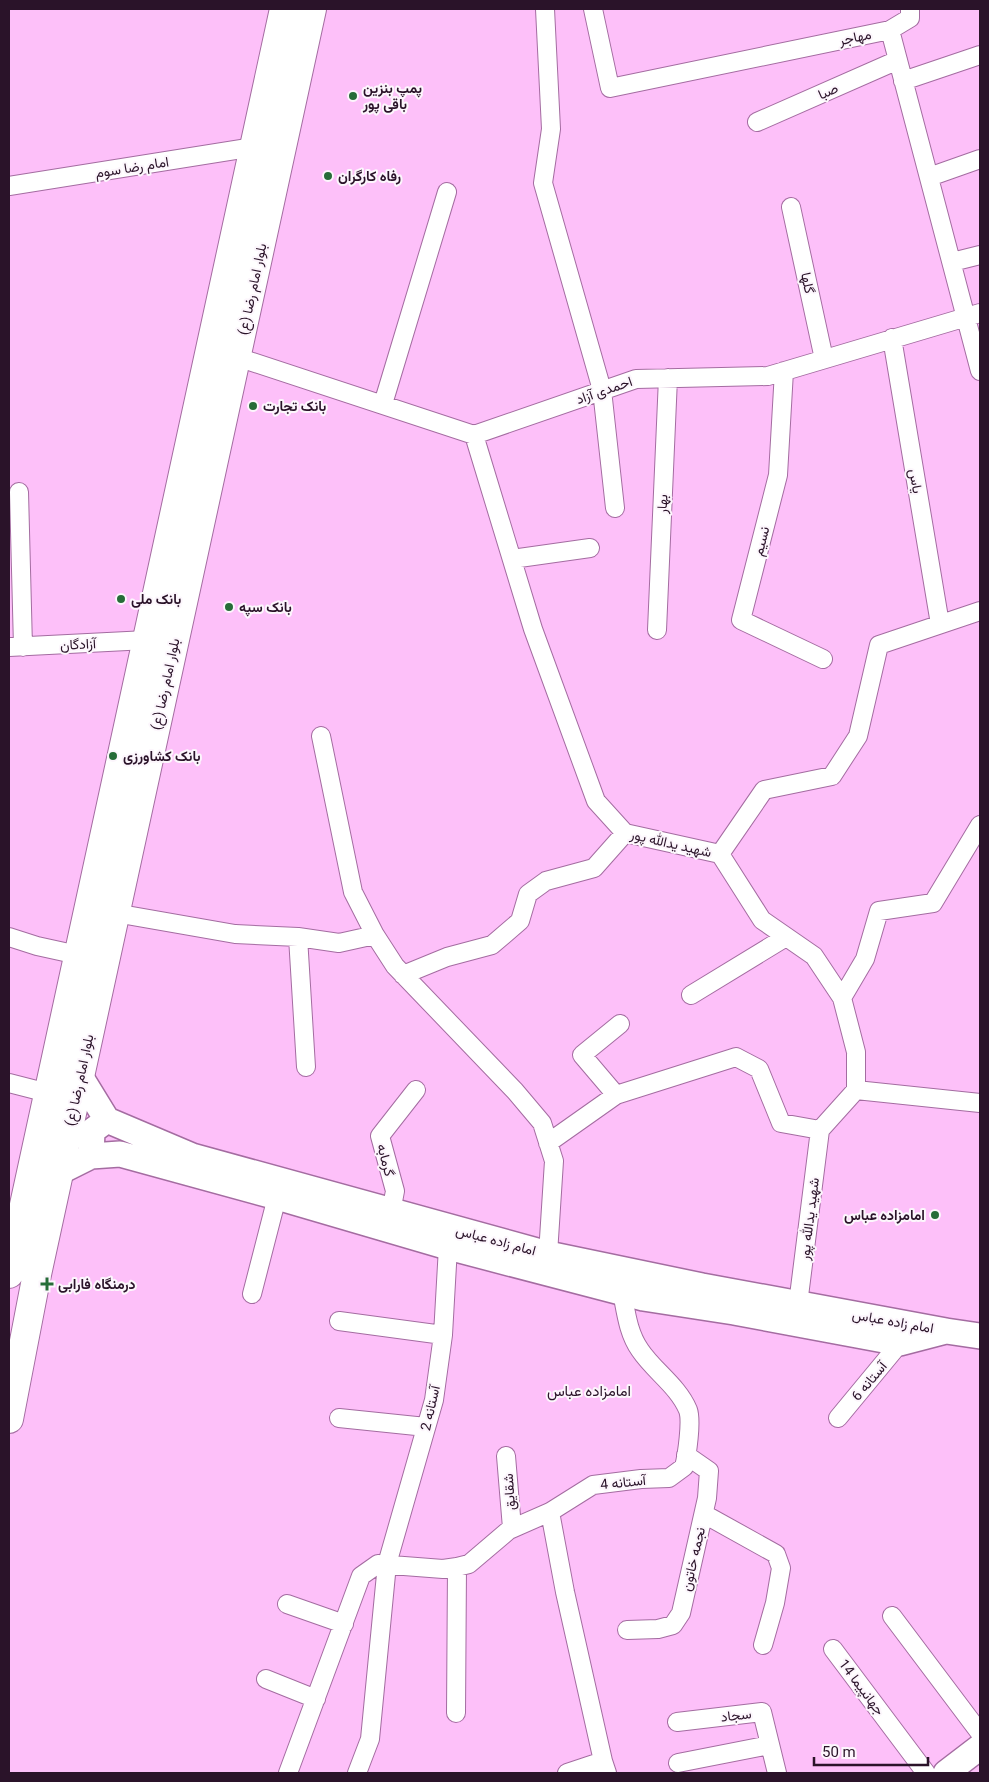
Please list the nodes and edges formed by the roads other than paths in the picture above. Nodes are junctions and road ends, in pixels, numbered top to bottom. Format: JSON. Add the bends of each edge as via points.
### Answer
{"nodes":[{"id":1,"x":284,"y":9,"type":"edge"},
{"id":2,"x":312,"y":9,"type":"edge"},
{"id":3,"x":545,"y":9,"type":"edge"},
{"id":4,"x":593,"y":9,"type":"edge"},
{"id":5,"x":910,"y":9,"type":"edge"},
{"id":6,"x":890,"y":30,"type":"junction"},
{"id":7,"x":980,"y":55,"type":"edge"},
{"id":8,"x":898,"y":60,"type":"junction"},
{"id":9,"x":903,"y":81,"type":"junction"},
{"id":10,"x":758,"y":122,"type":"dead end"},
{"id":11,"x":254,"y":147,"type":"junction"},
{"id":12,"x":980,"y":160,"type":"edge"},
{"id":13,"x":929,"y":177,"type":"junction"},
{"id":14,"x":9,"y":186,"type":"edge"},
{"id":15,"x":447,"y":192,"type":"dead end"},
{"id":16,"x":791,"y":207,"type":"dead end"},
{"id":17,"x":980,"y":255,"type":"edge"},
{"id":18,"x":952,"y":262,"type":"junction"},
{"id":19,"x":973,"y":315,"type":"edge"},
{"id":20,"x":892,"y":338,"type":"junction"},
{"id":21,"x":237,"y":357,"type":"junction"},
{"id":22,"x":824,"y":359,"type":"junction"},
{"id":23,"x":784,"y":371,"type":"junction"},
{"id":24,"x":980,"y":371,"type":"edge"},
{"id":25,"x":668,"y":378,"type":"junction"},
{"id":26,"x":602,"y":390,"type":"junction"},
{"id":27,"x":383,"y":404,"type":"junction"},
{"id":28,"x":474,"y":435,"type":"junction"},
{"id":29,"x":19,"y":492,"type":"dead end"},
{"id":30,"x":615,"y":508,"type":"dead end"},
{"id":31,"x":590,"y":548,"type":"dead end"},
{"id":32,"x":512,"y":559,"type":"junction"},
{"id":33,"x":980,"y":611,"type":"edge"},
{"id":34,"x":940,"y":624,"type":"junction"},
{"id":35,"x":657,"y":630,"type":"dead end"},
{"id":36,"x":147,"y":640,"type":"junction"},
{"id":37,"x":16,"y":647,"type":"edge"},
{"id":38,"x":823,"y":659,"type":"dead end"},
{"id":39,"x":321,"y":736,"type":"dead end"},
{"id":40,"x":980,"y":824,"type":"edge"},
{"id":41,"x":625,"y":833,"type":"junction"},
{"id":42,"x":720,"y":854,"type":"junction"},
{"id":43,"x":115,"y":913,"type":"junction"},
{"id":44,"x":375,"y":935,"type":"junction"},
{"id":45,"x":9,"y":936,"type":"edge"},
{"id":46,"x":298,"y":937,"type":"junction"},
{"id":47,"x":786,"y":937,"type":"junction"},
{"id":48,"x":78,"y":955,"type":"junction"},
{"id":49,"x":403,"y":974,"type":"junction"},
{"id":50,"x":691,"y":994,"type":"dead end"},
{"id":51,"x":842,"y":998,"type":"junction"},
{"id":52,"x":620,"y":1024,"type":"dead end"},
{"id":53,"x":306,"y":1067,"type":"dead end"},
{"id":54,"x":80,"y":1076,"type":"junction"},
{"id":55,"x":9,"y":1083,"type":"edge"},
{"id":56,"x":416,"y":1090,"type":"dead end"},
{"id":57,"x":856,"y":1090,"type":"junction"},
{"id":58,"x":48,"y":1093,"type":"junction"},
{"id":59,"x":616,"y":1095,"type":"junction"},
{"id":60,"x":980,"y":1103,"type":"edge"},
{"id":61,"x":107,"y":1120,"type":"junction"},
{"id":62,"x":820,"y":1130,"type":"junction"},
{"id":63,"x":548,"y":1143,"type":"junction"},
{"id":64,"x":91,"y":1156,"type":"junction"},
{"id":65,"x":59,"y":1172,"type":"junction"},
{"id":66,"x":277,"y":1198,"type":"junction"},
{"id":67,"x":391,"y":1212,"type":"junction"},
{"id":68,"x":14,"y":1223,"type":"edge"},
{"id":69,"x":448,"y":1247,"type":"junction"},
{"id":70,"x":548,"y":1254,"type":"junction"},
{"id":71,"x":9,"y":1274,"type":"edge"},
{"id":72,"x":622,"y":1292,"type":"junction"},
{"id":73,"x":252,"y":1294,"type":"dead end"},
{"id":74,"x":798,"y":1304,"type":"junction"},
{"id":75,"x":339,"y":1321,"type":"dead end"},
{"id":76,"x":946,"y":1331,"type":"junction"},
{"id":77,"x":443,"y":1335,"type":"junction"},
{"id":78,"x":980,"y":1336,"type":"edge"},
{"id":79,"x":900,"y":1343,"type":"junction"},
{"id":80,"x":339,"y":1418,"type":"dead end"},
{"id":81,"x":838,"y":1418,"type":"dead end"},
{"id":82,"x":9,"y":1419,"type":"edge"},
{"id":83,"x":426,"y":1427,"type":"junction"},
{"id":84,"x":686,"y":1455,"type":"junction"},
{"id":85,"x":506,"y":1456,"type":"dead end"},
{"id":86,"x":550,"y":1512,"type":"junction"},
{"id":87,"x":704,"y":1514,"type":"junction"},
{"id":88,"x":512,"y":1528,"type":"junction"},
{"id":89,"x":387,"y":1564,"type":"junction"},
{"id":90,"x":457,"y":1567,"type":"junction"},
{"id":91,"x":287,"y":1604,"type":"dead end"},
{"id":92,"x":892,"y":1616,"type":"dead end"},
{"id":93,"x":344,"y":1624,"type":"junction"},
{"id":94,"x":626,"y":1630,"type":"dead end"},
{"id":95,"x":763,"y":1645,"type":"dead end"},
{"id":96,"x":833,"y":1649,"type":"dead end"},
{"id":97,"x":266,"y":1680,"type":"dead end"},
{"id":98,"x":316,"y":1699,"type":"junction"},
{"id":99,"x":456,"y":1714,"type":"dead end"},
{"id":100,"x":677,"y":1722,"type":"dead end"},
{"id":101,"x":980,"y":1733,"type":"edge"},
{"id":102,"x":770,"y":1745,"type":"junction"},
{"id":103,"x":980,"y":1747,"type":"edge"},
{"id":104,"x":678,"y":1763,"type":"dead end"},
{"id":105,"x":605,"y":1767,"type":"edge"},
{"id":106,"x":288,"y":1773,"type":"edge"},
{"id":107,"x":357,"y":1773,"type":"edge"},
{"id":108,"x":567,"y":1773,"type":"edge"},
{"id":109,"x":777,"y":1773,"type":"edge"},
{"id":110,"x":926,"y":1773,"type":"edge"},
{"id":111,"x":946,"y":1773,"type":"edge"}],
"edges":[{"from":1,"to":11,"type":"highway","name":"بلوار امام رضا (ع)"},
{"from":2,"to":21,"type":"highway","name":"بلوار امام رضا (ع)"},
{"from":3,"to":26,"type":"street","via":[[551,129],[544,182]]},
{"from":4,"to":6,"type":"street","name":"مهاجر","via":[[610,88]]},
{"from":5,"to":6,"type":"street","via":[[910,18]]},
{"from":6,"to":8,"type":"street","name":"مهاجر"},
{"from":7,"to":9,"type":"street"},
{"from":8,"to":9,"type":"street","name":"مهاجر"},
{"from":8,"to":10,"type":"street","name":"صبا"},
{"from":9,"to":13,"type":"street","name":"مهاجر"},
{"from":11,"to":14,"type":"street","name":"امام رضا سوم"},
{"from":11,"to":36,"type":"highway","name":"بلوار امام رضا (ع)"},
{"from":12,"to":13,"type":"street"},
{"from":13,"to":18,"type":"street","name":"مهاجر"},
{"from":15,"to":27,"type":"street"},
{"from":16,"to":22,"type":"street","name":"گلها"},
{"from":17,"to":18,"type":"street"},
{"from":18,"to":19,"type":"street","name":"مهاجر"},
{"from":19,"to":20,"type":"street","name":"احمدی آزاد"},
{"from":19,"to":24,"type":"street","name":"مهاجر"},
{"from":20,"to":22,"type":"street","name":"احمدی آزاد"},
{"from":20,"to":34,"type":"street","name":"یاس"},
{"from":21,"to":27,"type":"street"},
{"from":21,"to":43,"type":"highway","name":"بلوار امام رضا (ع)"},
{"from":22,"to":23,"type":"street","name":"احمدی آزاد"},
{"from":23,"to":25,"type":"street","name":"احمدی آزاد","via":[[768,376]]},
{"from":23,"to":38,"type":"street","name":"نسیم","via":[[778,475],[741,620]]},
{"from":25,"to":26,"type":"street","name":"احمدی آزاد","via":[[636,379]]},
{"from":25,"to":35,"type":"street","name":"بهار"},
{"from":26,"to":28,"type":"street","name":"احمدی آزاد"},
{"from":26,"to":30,"type":"street"},
{"from":27,"to":28,"type":"street"},
{"from":28,"to":32,"type":"street","name":"شهید یدالله پور"},
{"from":29,"to":37,"type":"street"},
{"from":31,"to":32,"type":"street"},
{"from":32,"to":41,"type":"street","name":"شهید یدالله پور","via":[[533,629],[596,801]]},
{"from":33,"to":34,"type":"street"},
{"from":34,"to":42,"type":"street","via":[[879,645],[858,736],[832,776],[764,790]]},
{"from":36,"to":37,"type":"street","name":"آزادگان"},
{"from":36,"to":48,"type":"highway","name":"بلوار امام رضا (ع)"},
{"from":39,"to":44,"type":"street","via":[[353,892]]},
{"from":40,"to":51,"type":"street","via":[[932,902],[879,911],[865,959]]},
{"from":41,"to":42,"type":"street","name":"شهید یدالله پور"},
{"from":41,"to":49,"type":"street","via":[[594,868],[546,881],[528,894],[520,921],[492,945],[447,957]]},
{"from":42,"to":47,"type":"street","name":"شهید یدالله پور","via":[[762,920]]},
{"from":43,"to":46,"type":"street","via":[[235,934]]},
{"from":43,"to":54,"type":"highway","name":"بلوار امام رضا (ع)"},
{"from":44,"to":46,"type":"street","via":[[339,943]]},
{"from":44,"to":49,"type":"street"},
{"from":45,"to":48,"type":"street"},
{"from":46,"to":53,"type":"street"},
{"from":47,"to":50,"type":"street"},
{"from":47,"to":51,"type":"street","name":"شهید یدالله پور","via":[[814,956]]},
{"from":48,"to":58,"type":"highway","name":"بلوار امام رضا (ع)"},
{"from":49,"to":63,"type":"street","via":[[515,1091],[542,1123]]},
{"from":51,"to":57,"type":"street","name":"شهید یدالله پور","via":[[856,1052]]},
{"from":52,"to":59,"type":"street","via":[[582,1055]]},
{"from":54,"to":61,"type":"street"},
{"from":54,"to":65,"type":"highway","name":"بلوار امام رضا (ع)"},
{"from":55,"to":58,"type":"street"},
{"from":56,"to":67,"type":"street","name":"گرمابه","via":[[380,1136],[395,1192]]},
{"from":57,"to":60,"type":"street"},
{"from":57,"to":62,"type":"street"},
{"from":58,"to":68,"type":"highway","name":"بلوار امام رضا (ع)"},
{"from":59,"to":62,"type":"street","via":[[736,1057],[759,1069],[781,1123]]},
{"from":59,"to":63,"type":"street"},
{"from":61,"to":64,"type":"street","via":[[92,1131]]},
{"from":61,"to":67,"type":"street","name":"امام زاده عباس","via":[[192,1156]]},
{"from":62,"to":74,"type":"street","name":"شهید یدالله پور"},
{"from":63,"to":70,"type":"street","via":[[554,1161]]},
{"from":64,"to":65,"type":"street","name":"امام زاده عباس"},
{"from":64,"to":66,"type":"street","name":"امام زاده عباس","via":[[120,1154]]},
{"from":65,"to":82,"type":"highway","name":"بلوار امام رضا (ع)"},
{"from":66,"to":69,"type":"street","name":"امام زاده عباس"},
{"from":66,"to":73,"type":"street"},
{"from":67,"to":70,"type":"street","name":"امام زاده عباس"},
{"from":68,"to":71,"type":"highway","name":"بلوار امام رضا (ع)"},
{"from":69,"to":72,"type":"street","name":"امام زاده عباس"},
{"from":69,"to":77,"type":"street","name":"آستانه 2"},
{"from":70,"to":74,"type":"street","name":"امام زاده عباس"},
{"from":72,"to":79,"type":"street","name":"امام زاده عباس"},
{"from":72,"to":84,"type":"street","name":"آستانه 4","via":[[629,1329],[640,1350],[670,1384],[688,1411]]},
{"from":74,"to":76,"type":"street","name":"امام زاده عباس"},
{"from":75,"to":77,"type":"street"},
{"from":76,"to":78,"type":"street","name":"امام زاده عباس"},
{"from":76,"to":79,"type":"street","name":"امام زاده عباس"},
{"from":77,"to":83,"type":"street","name":"آستانه 2","via":[[434,1400]]},
{"from":79,"to":81,"type":"street","name":"آستانه 6"},
{"from":80,"to":83,"type":"street"},
{"from":83,"to":89,"type":"street","name":"آستانه 2"},
{"from":84,"to":86,"type":"street","name":"آستانه 4","via":[[684,1467],[669,1478],[593,1485]]},
{"from":84,"to":87,"type":"street","name":"نجمه خاتون","via":[[709,1471]]},
{"from":85,"to":88,"type":"street","name":"شقایق"},
{"from":86,"to":88,"type":"street","name":"آستانه 4"},
{"from":86,"to":105,"type":"street"},
{"from":87,"to":94,"type":"street","name":"نجمه خاتون","via":[[681,1613],[674,1625]]},
{"from":87,"to":95,"type":"street","via":[[776,1554],[781,1568]]},
{"from":88,"to":90,"type":"street","name":"آستانه 4","via":[[469,1564]]},
{"from":89,"to":90,"type":"street","name":"آستانه 4","via":[[443,1569]]},
{"from":89,"to":93,"type":"street","via":[[378,1564],[362,1576]]},
{"from":89,"to":107,"type":"street","name":"آستانه 2","via":[[370,1740]]},
{"from":90,"to":99,"type":"street"},
{"from":91,"to":93,"type":"street"},
{"from":92,"to":101,"type":"street"},
{"from":93,"to":98,"type":"street"},
{"from":96,"to":110,"type":"street","name":"جهانپیما 14"},
{"from":97,"to":98,"type":"street"},
{"from":98,"to":106,"type":"street"},
{"from":100,"to":102,"type":"street","name":"سجاد","via":[[762,1712]]},
{"from":102,"to":104,"type":"street"},
{"from":102,"to":109,"type":"street","name":"سجاد"},
{"from":103,"to":111,"type":"street"},
{"from":105,"to":108,"type":"street"}]}
